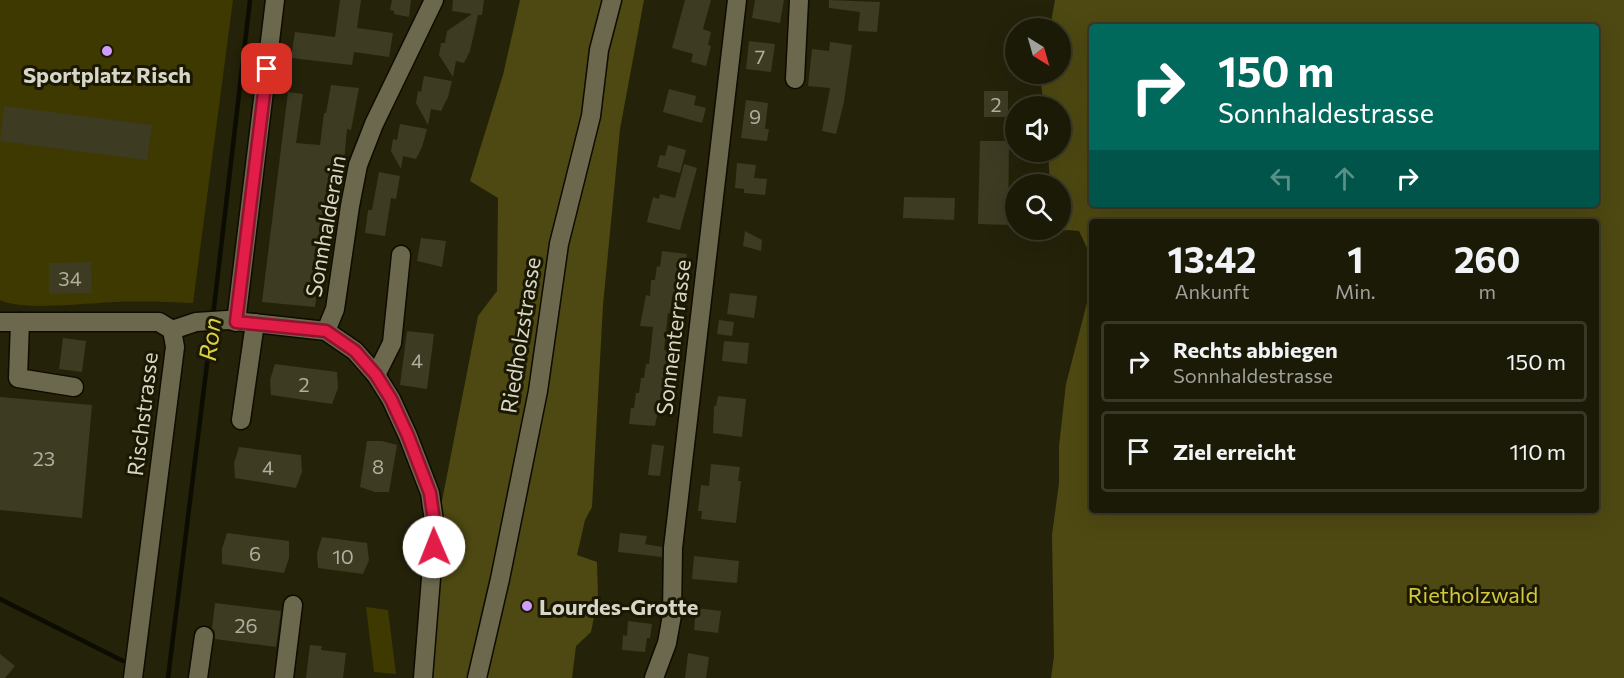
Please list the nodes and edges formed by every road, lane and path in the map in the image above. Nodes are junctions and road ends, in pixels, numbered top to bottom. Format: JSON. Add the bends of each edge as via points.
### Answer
{"nodes":[{"id":1,"x":275,"y":0,"type":"edge"},
{"id":2,"x":434,"y":0,"type":"edge"},
{"id":3,"x":612,"y":0,"type":"edge"},
{"id":4,"x":737,"y":0,"type":"edge"},
{"id":5,"x":799,"y":0,"type":"edge"},
{"id":6,"x":795,"y":79,"type":"dead end"},
{"id":7,"x":401,"y":255,"type":"dead end"},
{"id":8,"x":0,"y":322,"type":"edge"},
{"id":9,"x":20,"y":322,"type":"junction"},
{"id":10,"x":239,"y":322,"type":"junction"},
{"id":11,"x":172,"y":330,"type":"junction"},
{"id":12,"x":326,"y":331,"type":"junction"},
{"id":13,"x":376,"y":375,"type":"junction"},
{"id":14,"x":74,"y":387,"type":"dead end"},
{"id":15,"x":241,"y":420,"type":"dead end"},
{"id":16,"x":293,"y":605,"type":"dead end"},
{"id":17,"x":204,"y":636,"type":"dead end"},
{"id":18,"x":133,"y":678,"type":"edge"},
{"id":19,"x":198,"y":678,"type":"edge"},
{"id":20,"x":284,"y":678,"type":"edge"},
{"id":21,"x":423,"y":678,"type":"edge"},
{"id":22,"x":477,"y":678,"type":"edge"},
{"id":23,"x":654,"y":678,"type":"edge"}],
"edges":[{"from":1,"to":10,"type":"street"},
{"from":2,"to":12,"type":"street","name":"Sonnhalderain","via":[[358,165],[335,309]]},
{"from":3,"to":22,"type":"street","name":"Riedholzstrasse","via":[[599,50],[591,116],[559,244],[538,391]]},
{"from":4,"to":23,"type":"street","name":"Sonnenterrasse","via":[[673,548],[672,615]]},
{"from":5,"to":6,"type":"street"},
{"from":7,"to":13,"type":"street","via":[[392,343]]},
{"from":8,"to":9,"type":"street","name":"Rischstrasse"},
{"from":9,"to":11,"type":"street","name":"Rischstrasse","via":[[159,322]]},
{"from":9,"to":14,"type":"street","via":[[18,378]]},
{"from":10,"to":11,"type":"street","via":[[196,322]]},
{"from":10,"to":12,"type":"street"},
{"from":10,"to":15,"type":"street"},
{"from":11,"to":18,"type":"street","name":"Rischstrasse","via":[[175,347],[146,524]]},
{"from":12,"to":13,"type":"street","via":[[355,351]]},
{"from":13,"to":21,"type":"street","via":[[408,436],[430,493],[435,528]]},
{"from":16,"to":20,"type":"street"},
{"from":17,"to":19,"type":"street"}]}
